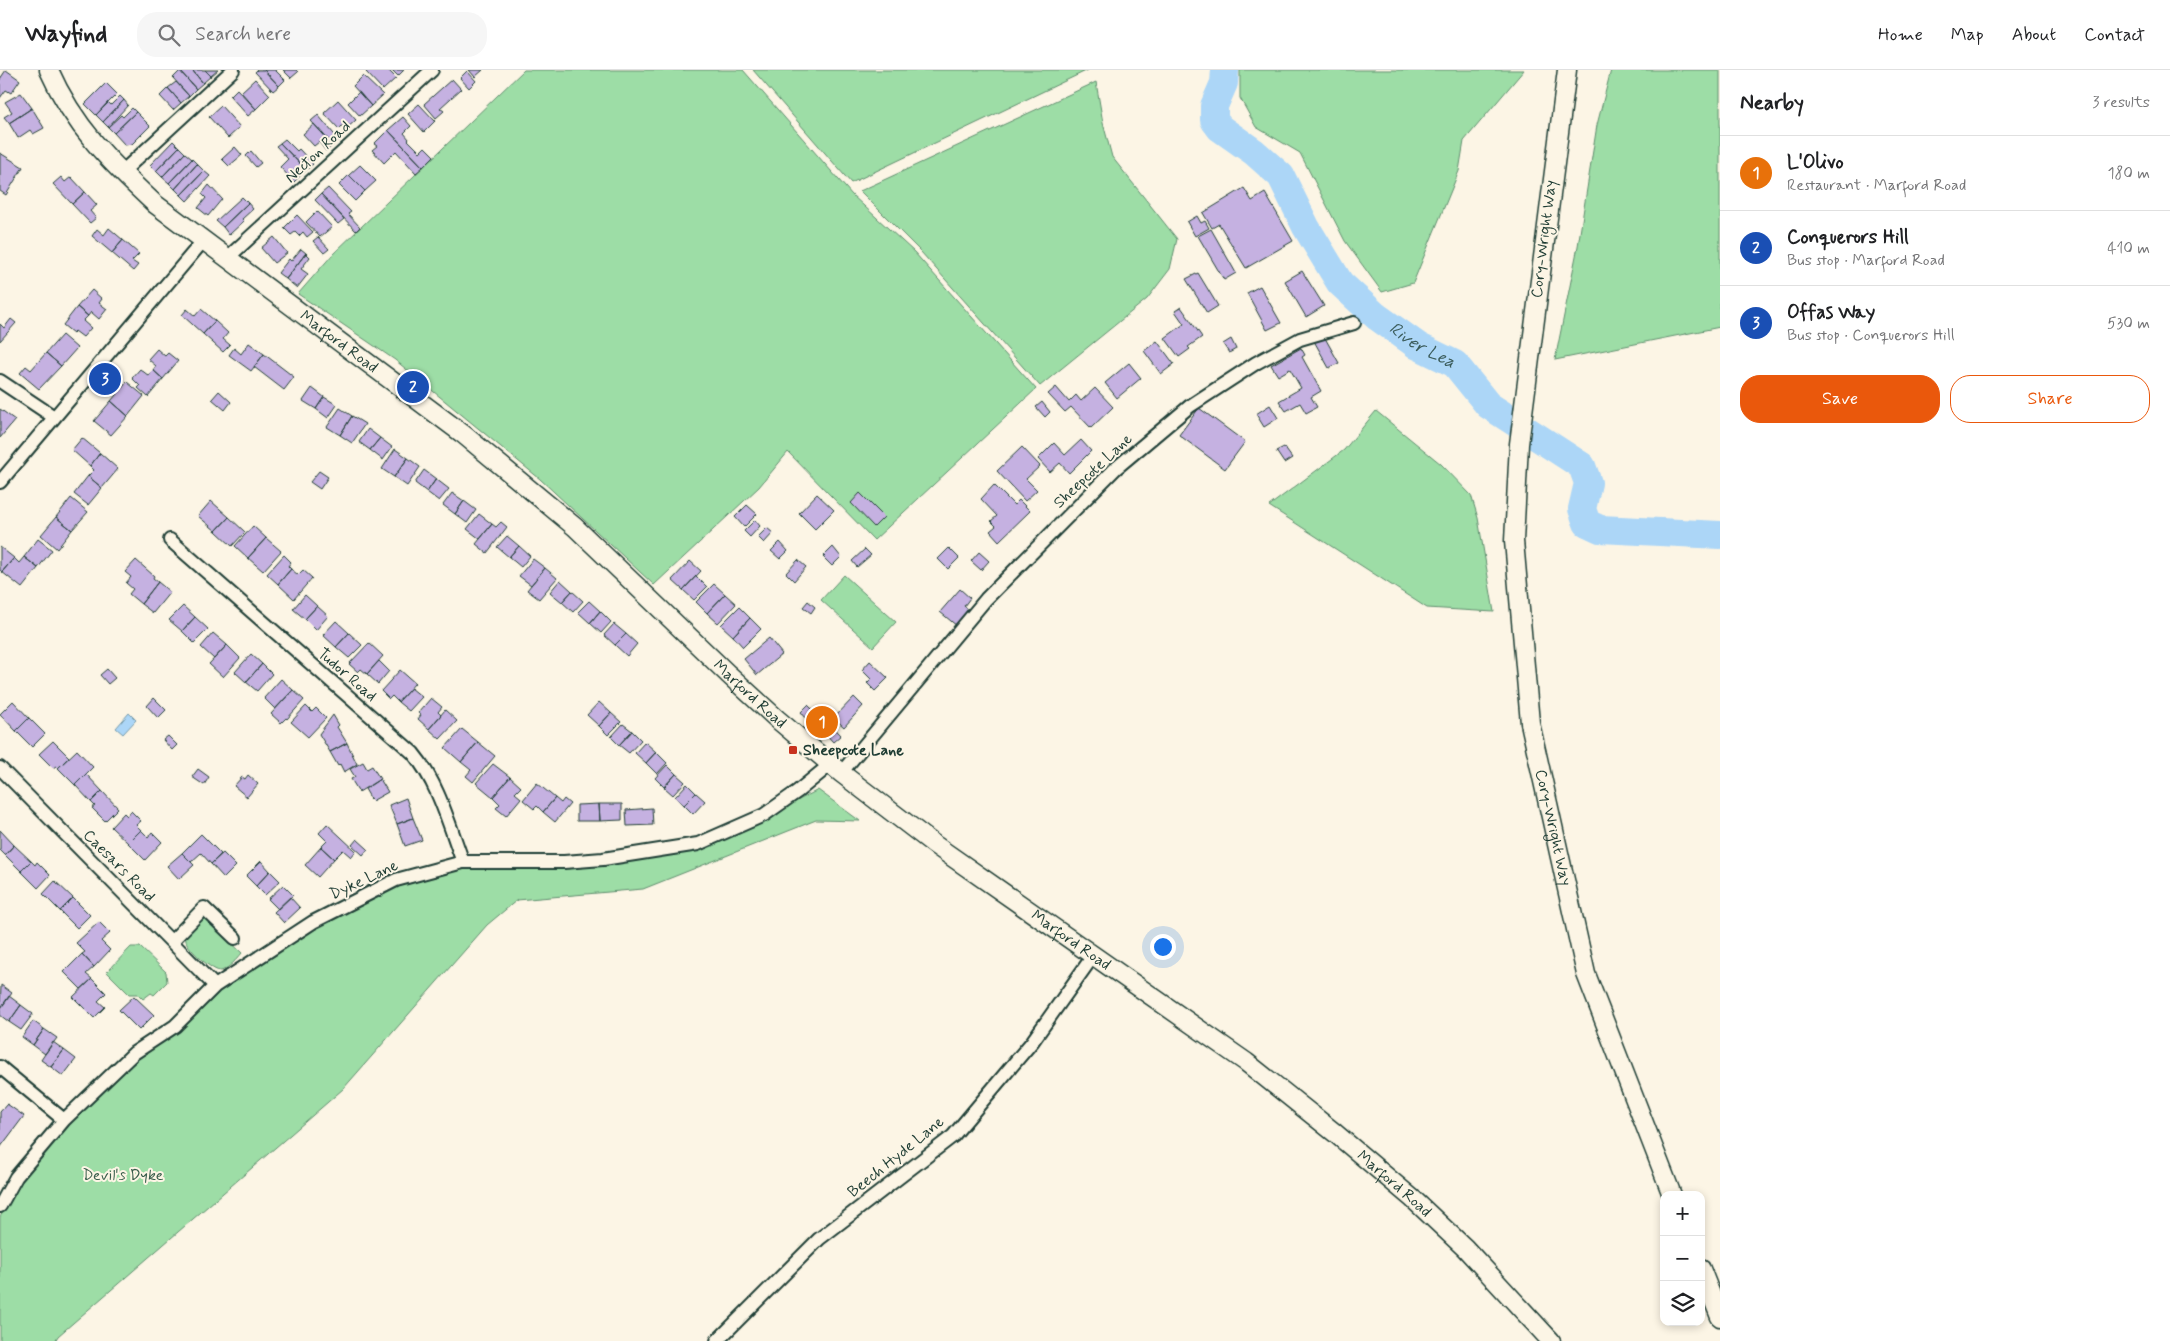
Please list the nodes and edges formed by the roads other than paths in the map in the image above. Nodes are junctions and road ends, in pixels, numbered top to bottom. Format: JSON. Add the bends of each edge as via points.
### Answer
{"nodes":[{"id":1,"x":49,"y":70,"type":"edge"},
{"id":2,"x":232,"y":70,"type":"edge"},
{"id":3,"x":432,"y":70,"type":"edge"},
{"id":4,"x":1567,"y":70,"type":"edge"},
{"id":5,"x":122,"y":173,"type":"junction"},
{"id":6,"x":202,"y":241,"type":"junction"},
{"id":7,"x":228,"y":260,"type":"junction"},
{"id":8,"x":1354,"y":323,"type":"dead end"},
{"id":9,"x":0,"y":381,"type":"edge"},
{"id":10,"x":54,"y":417,"type":"junction"},
{"id":11,"x":0,"y":482,"type":"edge"},
{"id":12,"x":170,"y":540,"type":"dead end"},
{"id":13,"x":0,"y":768,"type":"edge"},
{"id":14,"x":836,"y":768,"type":"junction"},
{"id":15,"x":463,"y":862,"type":"junction"},
{"id":16,"x":235,"y":938,"type":"dead end"},
{"id":17,"x":172,"y":941,"type":"junction"},
{"id":18,"x":1093,"y":956,"type":"junction"},
{"id":19,"x":216,"y":986,"type":"junction"},
{"id":20,"x":0,"y":1067,"type":"edge"},
{"id":21,"x":64,"y":1120,"type":"junction"},
{"id":22,"x":1670,"y":1191,"type":"edge"},
{"id":23,"x":0,"y":1206,"type":"edge"},
{"id":24,"x":1705,"y":1279,"type":"edge"},
{"id":25,"x":1720,"y":1317,"type":"edge"},
{"id":26,"x":717,"y":1341,"type":"edge"},
{"id":27,"x":1551,"y":1341,"type":"edge"}],
"edges":[{"from":1,"to":5,"type":"street","name":"Marford Road","via":[[81,128]]},
{"from":2,"to":5,"type":"street"},
{"from":3,"to":7,"type":"street","name":"Necton Road"},
{"from":4,"to":22,"type":"street","name":"Cory-Wright Way","via":[[1519,444],[1514,541],[1530,723],[1586,974]]},
{"from":5,"to":6,"type":"street","name":"Marford Road"},
{"from":6,"to":7,"type":"street","name":"Marford Road"},
{"from":6,"to":10,"type":"street"},
{"from":7,"to":14,"type":"street","name":"Marford Road","via":[[478,446],[575,528],[728,674]]},
{"from":8,"to":14,"type":"street","name":"Sheepcote Lane","via":[[1300,339],[1256,363],[1190,406],[1115,469],[986,598]]},
{"from":9,"to":10,"type":"street"},
{"from":10,"to":11,"type":"street"},
{"from":12,"to":15,"type":"street","name":"Tudor Road","via":[[413,753],[432,781]]},
{"from":13,"to":17,"type":"street","name":"Caesars Road"},
{"from":14,"to":15,"type":"street","name":"Dyke Lane","via":[[764,815],[698,844],[603,859]]},
{"from":14,"to":18,"type":"street","name":"Marford Road","via":[[935,845]]},
{"from":15,"to":19,"type":"street","name":"Dyke Lane","via":[[396,880],[329,913]]},
{"from":16,"to":17,"type":"street","via":[[204,908]]},
{"from":17,"to":19,"type":"street","name":"Caesars Road"},
{"from":18,"to":26,"type":"street","name":"Beech Hyde Lane","via":[[1032,1042],[953,1136],[819,1239]]},
{"from":18,"to":27,"type":"street","name":"Marford Road","via":[[1246,1062],[1335,1133],[1465,1248]]},
{"from":19,"to":21,"type":"street","name":"Dyke Lane","via":[[175,1026],[134,1053]]},
{"from":20,"to":21,"type":"street"},
{"from":21,"to":23,"type":"street","name":"Dyke Lane","via":[[16,1177]]},
{"from":24,"to":25,"type":"street"}]}
